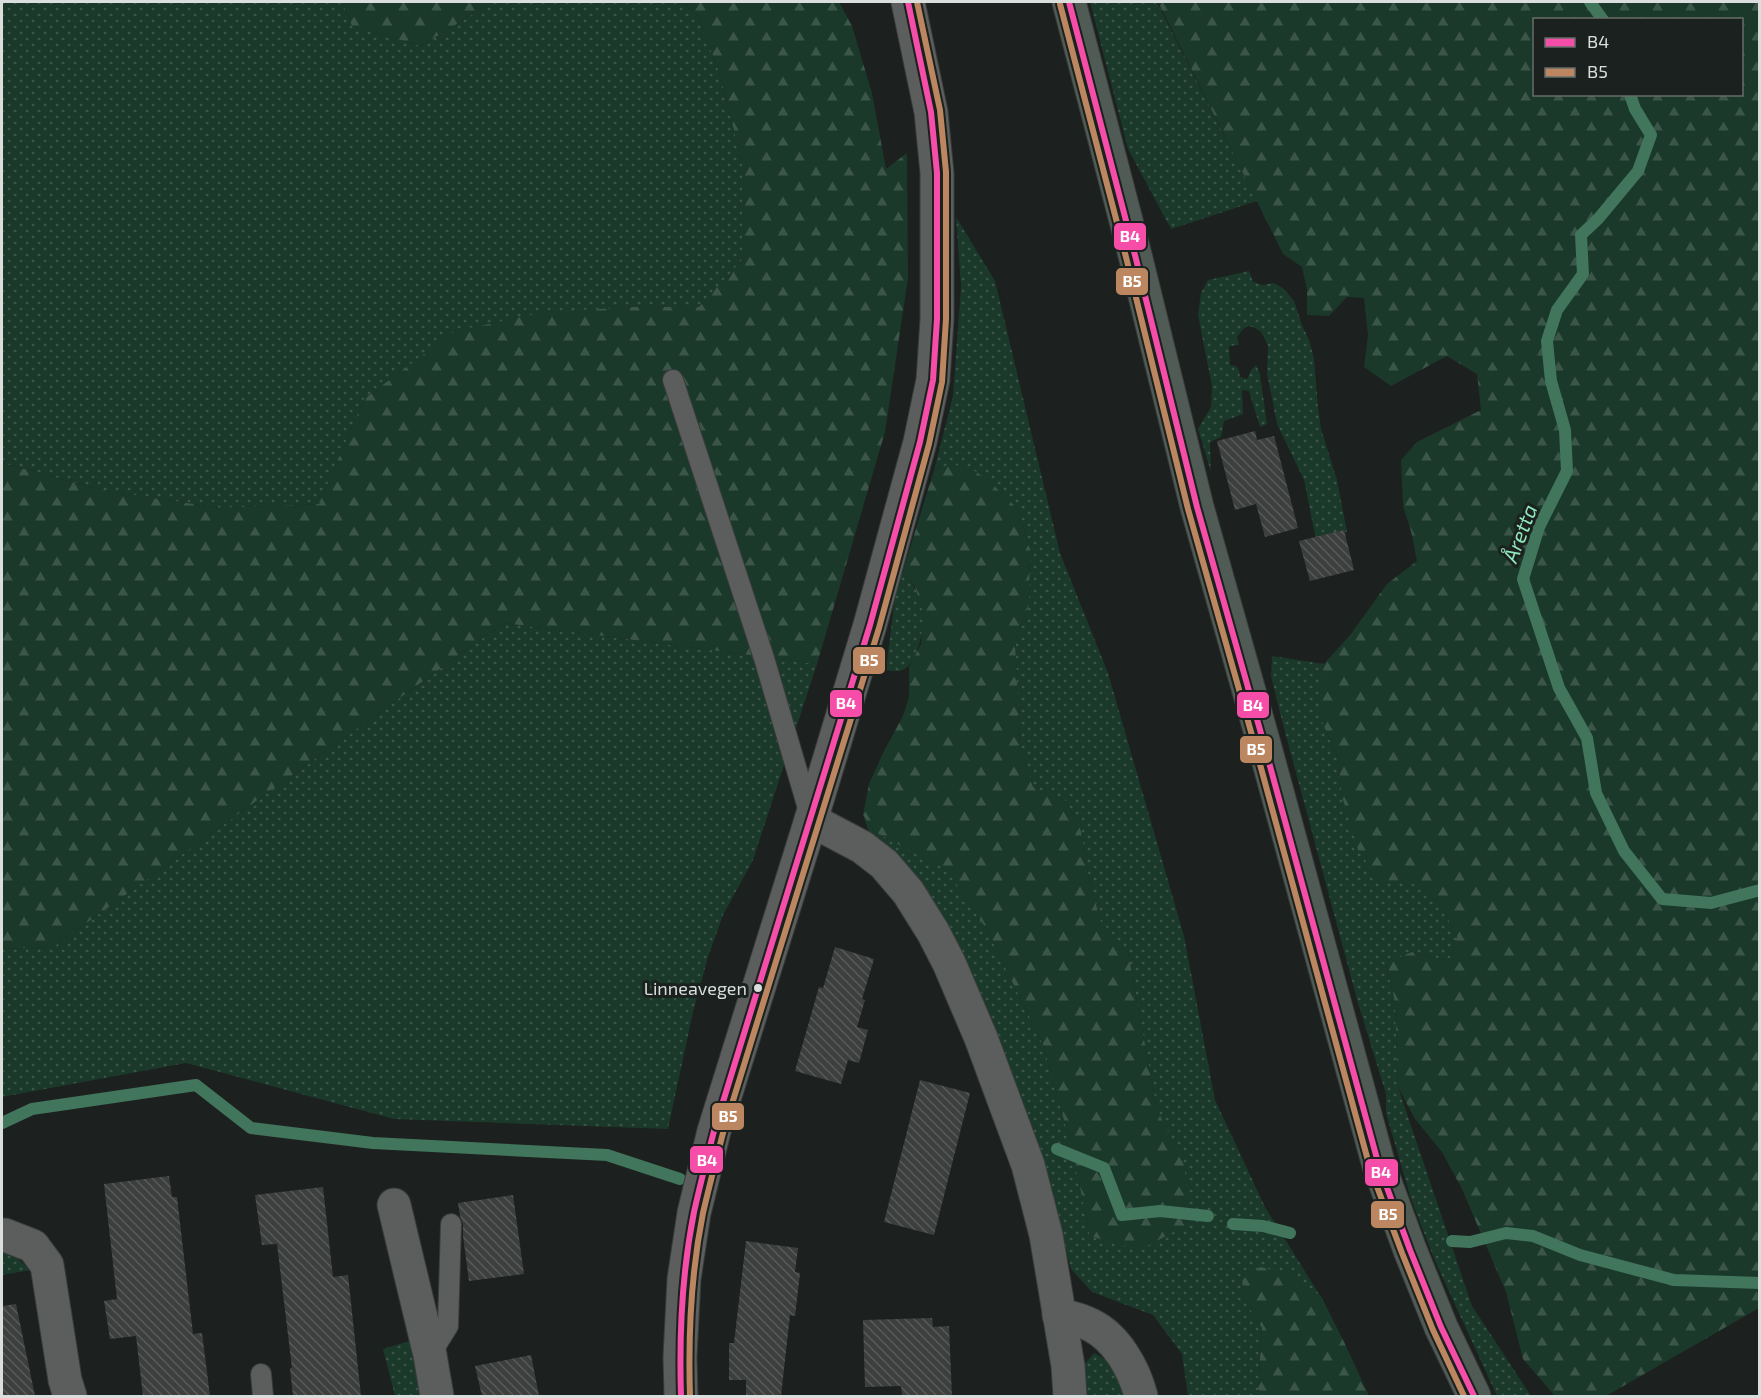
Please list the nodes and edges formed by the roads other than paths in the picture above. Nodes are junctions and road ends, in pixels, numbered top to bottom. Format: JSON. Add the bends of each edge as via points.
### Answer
{"nodes":[{"id":1,"x":908,"y":2,"type":"edge"},
{"id":2,"x":1069,"y":2,"type":"edge"},
{"id":3,"x":673,"y":380,"type":"dead end"},
{"id":4,"x":811,"y":820,"type":"junction"},
{"id":5,"x":394,"y":1205,"type":"dead end"},
{"id":6,"x":451,"y":1224,"type":"dead end"},
{"id":7,"x":2,"y":1235,"type":"edge"},
{"id":8,"x":1059,"y":1315,"type":"junction"},
{"id":9,"x":430,"y":1356,"type":"junction"},
{"id":10,"x":261,"y":1374,"type":"dead end"},
{"id":11,"x":70,"y":1396,"type":"edge"},
{"id":12,"x":263,"y":1396,"type":"edge"},
{"id":13,"x":436,"y":1396,"type":"edge"},
{"id":14,"x":681,"y":1396,"type":"edge"},
{"id":15,"x":1070,"y":1396,"type":"edge"},
{"id":16,"x":1141,"y":1396,"type":"edge"},
{"id":17,"x":1474,"y":1396,"type":"edge"}],
"edges":[{"from":1,"to":4,"type":"street","via":[[931,112],[937,173],[933,380],[870,625]]},
{"from":2,"to":17,"type":"main road","via":[[1197,507],[1379,1166],[1441,1327]]},
{"from":3,"to":4,"type":"lane","via":[[764,658]]},
{"from":4,"to":8,"type":"street","via":[[862,847],[884,864],[908,892],[933,932],[981,1038],[1028,1165],[1046,1235]]},
{"from":4,"to":14,"type":"street","via":[[714,1131],[694,1213],[684,1279]]},
{"from":5,"to":9,"type":"street"},
{"from":6,"to":9,"type":"lane","via":[[448,1326]]},
{"from":7,"to":11,"type":"street","via":[[33,1246],[47,1265]]},
{"from":8,"to":15,"type":"street"},
{"from":8,"to":16,"type":"street","via":[[1093,1326],[1106,1336],[1122,1353]]},
{"from":9,"to":13,"type":"street"},
{"from":10,"to":12,"type":"lane"}]}
